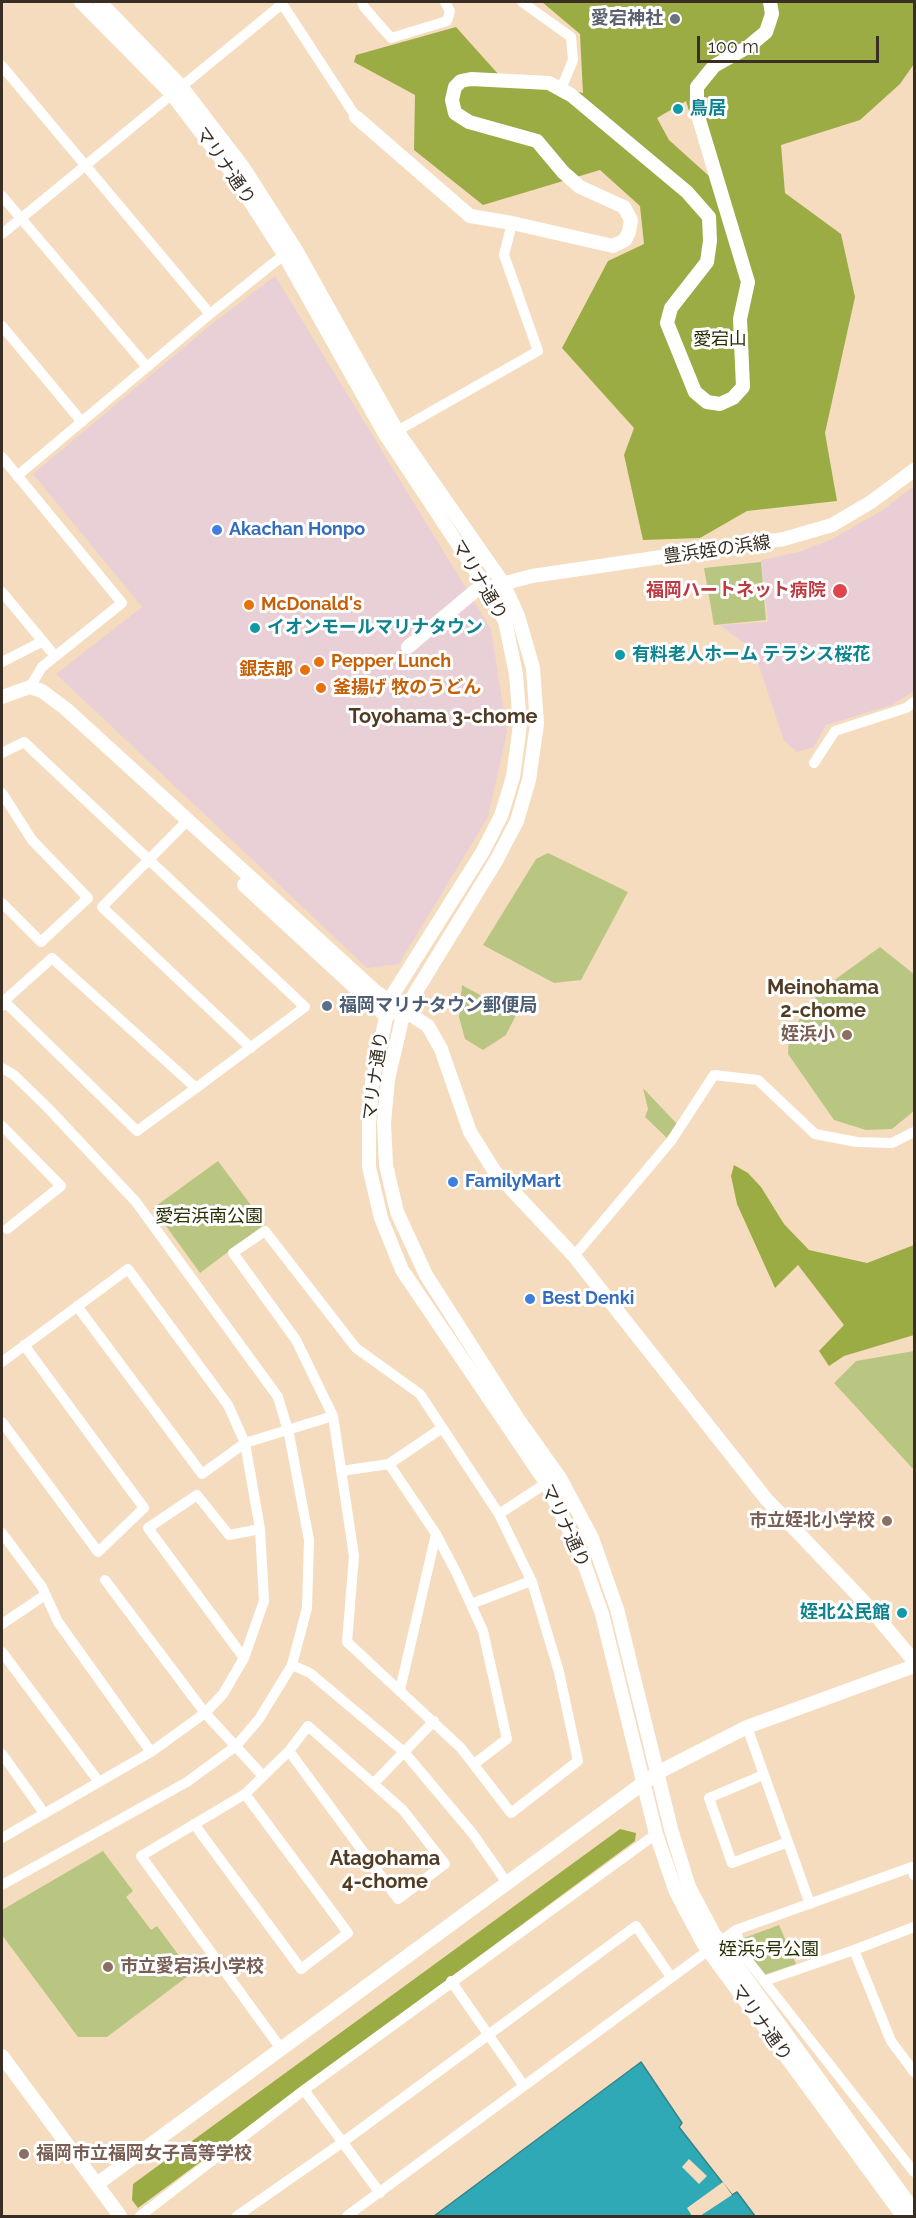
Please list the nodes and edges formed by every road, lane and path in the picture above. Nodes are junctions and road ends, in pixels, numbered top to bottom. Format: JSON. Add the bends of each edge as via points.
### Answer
{"nodes":[{"id":1,"x":81,"y":2,"type":"edge"},
{"id":2,"x":100,"y":2,"type":"edge"},
{"id":3,"x":362,"y":2,"type":"edge"},
{"id":4,"x":445,"y":2,"type":"edge"},
{"id":5,"x":522,"y":2,"type":"edge"},
{"id":6,"x":770,"y":2,"type":"edge"},
{"id":7,"x":282,"y":3,"type":"edge"},
{"id":8,"x":2,"y":66,"type":"edge"},
{"id":9,"x":176,"y":89,"type":"junction"},
{"id":10,"x":561,"y":89,"type":"junction"},
{"id":11,"x":356,"y":117,"type":"joint"},
{"id":12,"x":85,"y":165,"type":"junction"},
{"id":13,"x":2,"y":196,"type":"edge"},
{"id":14,"x":21,"y":218,"type":"junction"},
{"id":15,"x":512,"y":223,"type":"junction"},
{"id":16,"x":2,"y":234,"type":"edge"},
{"id":17,"x":291,"y":253,"type":"junction"},
{"id":18,"x":210,"y":314,"type":"junction"},
{"id":19,"x":2,"y":326,"type":"edge"},
{"id":20,"x":147,"y":367,"type":"junction"},
{"id":21,"x":82,"y":422,"type":"junction"},
{"id":22,"x":397,"y":431,"type":"junction"},
{"id":23,"x":2,"y":457,"type":"edge"},
{"id":24,"x":915,"y":470,"type":"edge"},
{"id":25,"x":17,"y":476,"type":"junction"},
{"id":26,"x":503,"y":583,"type":"junction"},
{"id":27,"x":486,"y":587,"type":"junction"},
{"id":28,"x":2,"y":592,"type":"edge"},
{"id":29,"x":43,"y":642,"type":"junction"},
{"id":30,"x":408,"y":647,"type":"dead end"},
{"id":31,"x":55,"y":657,"type":"junction"},
{"id":32,"x":2,"y":662,"type":"edge"},
{"id":33,"x":30,"y":687,"type":"junction"},
{"id":34,"x":2,"y":697,"type":"edge"},
{"id":35,"x":915,"y":702,"type":"edge"},
{"id":36,"x":2,"y":706,"type":"edge"},
{"id":37,"x":2,"y":753,"type":"edge"},
{"id":38,"x":814,"y":762,"type":"dead end"},
{"id":39,"x":2,"y":793,"type":"edge"},
{"id":40,"x":185,"y":824,"type":"junction"},
{"id":41,"x":149,"y":860,"type":"junction"},
{"id":42,"x":2,"y":903,"type":"edge"},
{"id":43,"x":390,"y":999,"type":"junction"},
{"id":44,"x":2,"y":1002,"type":"edge"},
{"id":45,"x":404,"y":1011,"type":"junction"},
{"id":46,"x":385,"y":1015,"type":"junction"},
{"id":47,"x":250,"y":1048,"type":"junction"},
{"id":48,"x":2,"y":1068,"type":"edge"},
{"id":49,"x":196,"y":1088,"type":"junction"},
{"id":50,"x":2,"y":1126,"type":"edge"},
{"id":51,"x":915,"y":1132,"type":"edge"},
{"id":52,"x":3,"y":1228,"type":"edge"},
{"id":53,"x":574,"y":1256,"type":"junction"},
{"id":54,"x":77,"y":1306,"type":"junction"},
{"id":55,"x":24,"y":1345,"type":"junction"},
{"id":56,"x":2,"y":1362,"type":"edge"},
{"id":57,"x":333,"y":1416,"type":"junction"},
{"id":58,"x":2,"y":1422,"type":"edge"},
{"id":59,"x":441,"y":1428,"type":"junction"},
{"id":60,"x":289,"y":1431,"type":"junction"},
{"id":61,"x":245,"y":1443,"type":"junction"},
{"id":62,"x":389,"y":1464,"type":"junction"},
{"id":63,"x":341,"y":1470,"type":"junction"},
{"id":64,"x":560,"y":1478,"type":"junction"},
{"id":65,"x":545,"y":1481,"type":"junction"},
{"id":66,"x":499,"y":1514,"type":"junction"},
{"id":67,"x":260,"y":1529,"type":"junction"},
{"id":68,"x":2,"y":1533,"type":"edge"},
{"id":69,"x":436,"y":1534,"type":"junction"},
{"id":70,"x":105,"y":1580,"type":"dead end"},
{"id":71,"x":531,"y":1581,"type":"junction"},
{"id":72,"x":45,"y":1595,"type":"junction"},
{"id":73,"x":471,"y":1604,"type":"junction"},
{"id":74,"x":2,"y":1624,"type":"edge"},
{"id":75,"x":2,"y":1652,"type":"edge"},
{"id":76,"x":244,"y":1658,"type":"junction"},
{"id":77,"x":915,"y":1661,"type":"edge"},
{"id":78,"x":292,"y":1665,"type":"junction"},
{"id":79,"x":915,"y":1666,"type":"edge"},
{"id":80,"x":400,"y":1690,"type":"junction"},
{"id":81,"x":205,"y":1713,"type":"junction"},
{"id":82,"x":434,"y":1721,"type":"junction"},
{"id":83,"x":747,"y":1727,"type":"junction"},
{"id":84,"x":236,"y":1746,"type":"junction"},
{"id":85,"x":289,"y":1751,"type":"junction"},
{"id":86,"x":151,"y":1752,"type":"junction"},
{"id":87,"x":404,"y":1752,"type":"junction"},
{"id":88,"x":2,"y":1754,"type":"edge"},
{"id":89,"x":474,"y":1764,"type":"junction"},
{"id":90,"x":657,"y":1773,"type":"junction"},
{"id":91,"x":763,"y":1774,"type":"junction"},
{"id":92,"x":263,"y":1776,"type":"junction"},
{"id":93,"x":99,"y":1782,"type":"junction"},
{"id":94,"x":644,"y":1783,"type":"junction"},
{"id":95,"x":373,"y":1784,"type":"junction"},
{"id":96,"x":245,"y":1794,"type":"junction"},
{"id":97,"x":44,"y":1813,"type":"junction"},
{"id":98,"x":194,"y":1824,"type":"junction"},
{"id":99,"x":656,"y":1834,"type":"junction"},
{"id":100,"x":2,"y":1838,"type":"edge"},
{"id":101,"x":788,"y":1842,"type":"junction"},
{"id":102,"x":915,"y":1875,"type":"edge"},
{"id":103,"x":507,"y":1884,"type":"junction"},
{"id":104,"x":2,"y":1885,"type":"edge"},
{"id":105,"x":810,"y":1904,"type":"junction"},
{"id":106,"x":915,"y":1927,"type":"edge"},
{"id":107,"x":736,"y":1930,"type":"junction"},
{"id":108,"x":713,"y":1946,"type":"junction"},
{"id":109,"x":854,"y":1950,"type":"junction"},
{"id":110,"x":671,"y":1977,"type":"junction"},
{"id":111,"x":764,"y":1981,"type":"junction"},
{"id":112,"x":451,"y":1982,"type":"junction"},
{"id":113,"x":488,"y":2034,"type":"junction"},
{"id":114,"x":282,"y":2050,"type":"junction"},
{"id":115,"x":2,"y":2056,"type":"edge"},
{"id":116,"x":915,"y":2072,"type":"edge"},
{"id":117,"x":524,"y":2085,"type":"junction"},
{"id":118,"x":304,"y":2090,"type":"junction"},
{"id":119,"x":343,"y":2142,"type":"junction"},
{"id":120,"x":915,"y":2172,"type":"edge"},
{"id":121,"x":97,"y":2184,"type":"junction"},
{"id":122,"x":380,"y":2193,"type":"junction"},
{"id":123,"x":908,"y":2212,"type":"edge"},
{"id":124,"x":120,"y":2217,"type":"edge"},
{"id":125,"x":140,"y":2217,"type":"edge"},
{"id":126,"x":237,"y":2217,"type":"edge"},
{"id":127,"x":348,"y":2217,"type":"edge"}],
"edges":[{"from":1,"to":9,"type":"street","name":"マリナ通り"},
{"from":2,"to":9,"type":"street","name":"マリナ通り"},
{"from":3,"to":4,"type":"street","via":[[391,38],[447,21],[450,11]]},
{"from":5,"to":10,"type":"street","via":[[571,37],[573,60]]},
{"from":6,"to":10,"type":"street","via":[[772,14],[766,32],[714,66],[697,87],[697,113],[748,282],[741,319],[743,387],[720,404],[707,402],[695,392],[667,323],[671,308],[707,262],[711,242],[709,217],[687,192]]},
{"from":7,"to":9,"type":"street"},
{"from":7,"to":11,"type":"street"},
{"from":8,"to":12,"type":"street"},
{"from":9,"to":12,"type":"street"},
{"from":9,"to":17,"type":"street","name":"マリナ通り","via":[[243,167]]},
{"from":10,"to":15,"type":"street","via":[[549,83],[471,79],[460,81],[452,99],[455,113],[469,122],[537,141],[580,187],[624,207],[631,220],[629,232],[625,240],[613,246]]},
{"from":11,"to":15,"type":"street","via":[[470,216]]},
{"from":12,"to":14,"type":"street"},
{"from":12,"to":18,"type":"street"},
{"from":13,"to":14,"type":"street"},
{"from":14,"to":16,"type":"street"},
{"from":14,"to":20,"type":"street"},
{"from":15,"to":22,"type":"street","via":[[504,255],[538,351]]},
{"from":17,"to":18,"type":"street"},
{"from":17,"to":22,"type":"street","name":"マリナ通り"},
{"from":17,"to":27,"type":"street","name":"マリナ通り","via":[[385,434]]},
{"from":18,"to":20,"type":"street"},
{"from":19,"to":21,"type":"street"},
{"from":20,"to":21,"type":"street"},
{"from":21,"to":25,"type":"street"},
{"from":22,"to":26,"type":"street","name":"マリナ通り"},
{"from":23,"to":25,"type":"street"},
{"from":24,"to":26,"type":"street","name":"豊浜姪の浜線","via":[[832,525],[784,539]]},
{"from":25,"to":31,"type":"street","via":[[122,603]]},
{"from":26,"to":27,"type":"street","name":"豊浜姪の浜線"},
{"from":26,"to":45,"type":"street","name":"マリナ通り","via":[[518,616],[533,668],[537,724],[529,780],[517,821],[496,861]]},
{"from":27,"to":30,"type":"street","name":"豊浜姪の浜線","via":[[475,591]]},
{"from":27,"to":43,"type":"street","name":"マリナ通り","via":[[505,621],[516,674],[520,725],[513,777],[501,816],[482,853]]},
{"from":28,"to":29,"type":"street"},
{"from":29,"to":31,"type":"street"},
{"from":29,"to":32,"type":"street"},
{"from":31,"to":33,"type":"street","via":[[42,667]]},
{"from":33,"to":34,"type":"street"},
{"from":33,"to":40,"type":"street","via":[[66,709]]},
{"from":35,"to":38,"type":"street","via":[[835,731]]},
{"from":36,"to":40,"type":"street","via":[[31,695],[41,698]]},
{"from":37,"to":41,"type":"street","via":[[24,742]]},
{"from":39,"to":42,"type":"street","via":[[32,840],[88,898],[41,942]]},
{"from":40,"to":41,"type":"street"},
{"from":40,"to":43,"type":"street","via":[[376,992]]},
{"from":40,"to":46,"type":"street"},
{"from":41,"to":47,"type":"street","via":[[102,907]]},
{"from":41,"to":47,"type":"street","via":[[305,1007]]},
{"from":43,"to":45,"type":"street"},
{"from":43,"to":46,"type":"street","name":"マリナ通り"},
{"from":44,"to":49,"type":"street","via":[[137,1131]]},
{"from":44,"to":49,"type":"street","via":[[52,958]]},
{"from":45,"to":46,"type":"street"},
{"from":45,"to":53,"type":"street","via":[[428,1026],[441,1049],[470,1132],[495,1172]]},
{"from":45,"to":64,"type":"street","name":"マリナ通り","via":[[388,1079],[384,1124],[386,1165],[398,1213],[426,1275]]},
{"from":46,"to":65,"type":"street","name":"マリナ通り","via":[[372,1082],[369,1124],[369,1167],[381,1218],[402,1270]]},
{"from":47,"to":49,"type":"street"},
{"from":48,"to":60,"type":"street","via":[[48,1108],[136,1202],[279,1397]]},
{"from":50,"to":52,"type":"street","via":[[61,1186]]},
{"from":51,"to":53,"type":"street","via":[[892,1143],[857,1142],[815,1134],[759,1080],[714,1075],[670,1141]]},
{"from":53,"to":77,"type":"street","via":[[768,1500]]},
{"from":54,"to":55,"type":"street"},
{"from":54,"to":61,"type":"street","via":[[202,1474]]},
{"from":54,"to":61,"type":"street","via":[[128,1269],[228,1405]]},
{"from":55,"to":56,"type":"street"},
{"from":55,"to":58,"type":"street","via":[[144,1508],[98,1552]]},
{"from":57,"to":59,"type":"street","via":[[296,1340],[233,1253],[265,1231],[356,1348],[420,1394]]},
{"from":57,"to":60,"type":"street"},
{"from":57,"to":63,"type":"street"},
{"from":59,"to":62,"type":"street"},
{"from":59,"to":66,"type":"street"},
{"from":60,"to":61,"type":"street"},
{"from":60,"to":78,"type":"street","via":[[309,1540],[307,1608]]},
{"from":61,"to":67,"type":"street"},
{"from":62,"to":63,"type":"street"},
{"from":62,"to":69,"type":"street"},
{"from":63,"to":80,"type":"street","via":[[354,1556],[347,1642]]},
{"from":64,"to":65,"type":"street"},
{"from":64,"to":90,"type":"street","name":"マリナ通り","via":[[608,1577]]},
{"from":65,"to":66,"type":"street"},
{"from":65,"to":94,"type":"street","name":"マリナ通り","via":[[580,1552],[602,1614]]},
{"from":66,"to":71,"type":"street"},
{"from":67,"to":76,"type":"street","via":[[264,1601]]},
{"from":67,"to":76,"type":"street","via":[[229,1535],[197,1495],[148,1528]]},
{"from":68,"to":72,"type":"street"},
{"from":69,"to":73,"type":"street"},
{"from":69,"to":80,"type":"street"},
{"from":70,"to":81,"type":"street"},
{"from":71,"to":73,"type":"street"},
{"from":71,"to":89,"type":"street","via":[[559,1672],[578,1761],[511,1813]]},
{"from":72,"to":74,"type":"street"},
{"from":72,"to":86,"type":"street","via":[[58,1623]]},
{"from":73,"to":89,"type":"street","via":[[483,1631],[507,1739]]},
{"from":75,"to":93,"type":"street"},
{"from":76,"to":81,"type":"street","via":[[223,1694]]},
{"from":78,"to":84,"type":"street","via":[[259,1719]]},
{"from":78,"to":87,"type":"street","via":[[310,1673]]},
{"from":79,"to":83,"type":"street"},
{"from":80,"to":82,"type":"street"},
{"from":81,"to":84,"type":"street"},
{"from":81,"to":86,"type":"street"},
{"from":82,"to":87,"type":"street"},
{"from":82,"to":89,"type":"street"},
{"from":83,"to":90,"type":"street"},
{"from":83,"to":91,"type":"street"},
{"from":84,"to":92,"type":"street"},
{"from":84,"to":104,"type":"street","via":[[188,1782]]},
{"from":85,"to":92,"type":"street"},
{"from":85,"to":95,"type":"street","via":[[308,1726]]},
{"from":85,"to":95,"type":"street","via":[[398,1899],[445,1864],[402,1810]]},
{"from":86,"to":93,"type":"street"},
{"from":87,"to":95,"type":"street"},
{"from":87,"to":103,"type":"street","via":[[473,1834]]},
{"from":88,"to":97,"type":"street"},
{"from":90,"to":94,"type":"street"},
{"from":90,"to":108,"type":"street","name":"マリナ通り","via":[[689,1887]]},
{"from":91,"to":101,"type":"street"},
{"from":91,"to":101,"type":"street","via":[[709,1798],[732,1863]]},
{"from":92,"to":96,"type":"street"},
{"from":93,"to":97,"type":"street"},
{"from":94,"to":99,"type":"street","name":"マリナ通り"},
{"from":94,"to":103,"type":"street"},
{"from":96,"to":98,"type":"street"},
{"from":96,"to":98,"type":"street","via":[[348,1934],[301,1970]]},
{"from":97,"to":100,"type":"street"},
{"from":98,"to":114,"type":"street","via":[[141,1856]]},
{"from":99,"to":108,"type":"street","name":"マリナ通り","via":[[676,1892]]},
{"from":99,"to":112,"type":"street"},
{"from":101,"to":105,"type":"street"},
{"from":102,"to":105,"type":"street","via":[[912,1867]]},
{"from":103,"to":114,"type":"street"},
{"from":105,"to":107,"type":"street"},
{"from":106,"to":109,"type":"street"},
{"from":107,"to":108,"type":"street"},
{"from":107,"to":111,"type":"street","via":[[742,1953]]},
{"from":108,"to":110,"type":"street"},
{"from":108,"to":123,"type":"street","name":"マリナ通り"},
{"from":109,"to":111,"type":"street"},
{"from":109,"to":116,"type":"street","via":[[891,2041]]},
{"from":110,"to":113,"type":"street","via":[[636,1926]]},
{"from":110,"to":117,"type":"street"},
{"from":111,"to":120,"type":"street"},
{"from":112,"to":113,"type":"street"},
{"from":112,"to":118,"type":"street"},
{"from":113,"to":117,"type":"street"},
{"from":113,"to":119,"type":"street"},
{"from":114,"to":121,"type":"street"},
{"from":115,"to":121,"type":"street"},
{"from":117,"to":122,"type":"street"},
{"from":118,"to":119,"type":"street"},
{"from":118,"to":125,"type":"street"},
{"from":119,"to":122,"type":"street"},
{"from":119,"to":126,"type":"street"},
{"from":121,"to":124,"type":"street"},
{"from":122,"to":127,"type":"street"}]}
